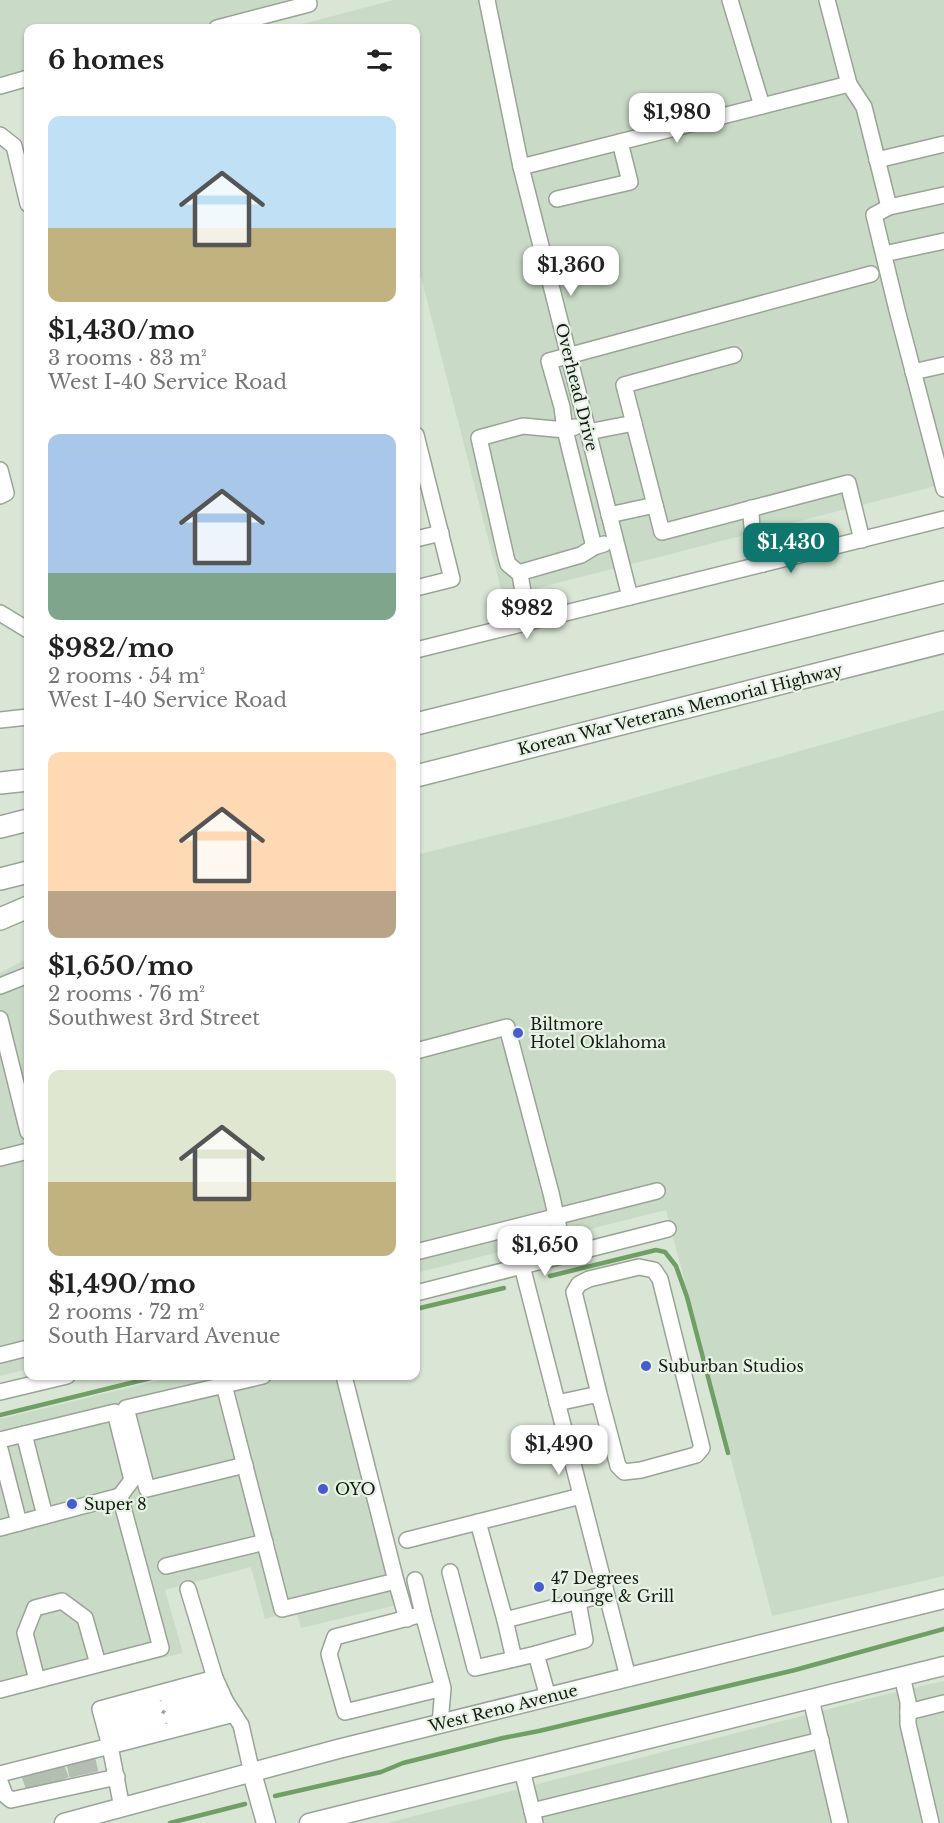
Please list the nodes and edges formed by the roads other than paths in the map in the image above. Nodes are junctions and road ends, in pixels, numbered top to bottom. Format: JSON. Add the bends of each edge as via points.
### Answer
{"nodes":[{"id":1,"x":489,"y":0,"type":"edge"},
{"id":2,"x":730,"y":0,"type":"edge"},
{"id":3,"x":827,"y":0,"type":"edge"},
{"id":4,"x":309,"y":2,"type":"edge"},
{"id":5,"x":231,"y":24,"type":"edge"},
{"id":6,"x":24,"y":79,"type":"edge"},
{"id":7,"x":849,"y":84,"type":"junction"},
{"id":8,"x":0,"y":86,"type":"edge"},
{"id":9,"x":762,"y":106,"type":"junction"},
{"id":10,"x":0,"y":135,"type":"edge"},
{"id":11,"x":620,"y":142,"type":"junction"},
{"id":12,"x":944,"y":144,"type":"edge"},
{"id":13,"x":877,"y":160,"type":"junction"},
{"id":14,"x":521,"y":167,"type":"junction"},
{"id":15,"x":24,"y":187,"type":"edge"},
{"id":16,"x":944,"y":195,"type":"edge"},
{"id":17,"x":557,"y":199,"type":"dead end"},
{"id":18,"x":889,"y":207,"type":"junction"},
{"id":19,"x":944,"y":241,"type":"edge"},
{"id":20,"x":884,"y":254,"type":"junction"},
{"id":21,"x":871,"y":274,"type":"dead end"},
{"id":22,"x":569,"y":355,"type":"junction"},
{"id":23,"x":734,"y":355,"type":"dead end"},
{"id":24,"x":944,"y":365,"type":"edge"},
{"id":25,"x":913,"y":372,"type":"junction"},
{"id":26,"x":634,"y":423,"type":"junction"},
{"id":27,"x":587,"y":428,"type":"junction"},
{"id":28,"x":565,"y":430,"type":"junction"},
{"id":29,"x":420,"y":451,"type":"edge"},
{"id":30,"x":0,"y":471,"type":"edge"},
{"id":31,"x":944,"y":489,"type":"edge"},
{"id":32,"x":0,"y":496,"type":"edge"},
{"id":33,"x":655,"y":505,"type":"junction"},
{"id":34,"x":751,"y":508,"type":"junction"},
{"id":35,"x":609,"y":515,"type":"junction"},
{"id":36,"x":944,"y":519,"type":"edge"},
{"id":37,"x":441,"y":533,"type":"junction"},
{"id":38,"x":420,"y":538,"type":"edge"},
{"id":39,"x":616,"y":540,"type":"junction"},
{"id":40,"x":862,"y":540,"type":"junction"},
{"id":41,"x":594,"y":547,"type":"junction"},
{"id":42,"x":760,"y":558,"type":"junction"},
{"id":43,"x":520,"y":574,"type":"junction"},
{"id":44,"x":420,"y":587,"type":"edge"},
{"id":45,"x":944,"y":592,"type":"edge"},
{"id":46,"x":630,"y":597,"type":"junction"},
{"id":47,"x":0,"y":613,"type":"edge"},
{"id":48,"x":528,"y":622,"type":"junction"},
{"id":49,"x":24,"y":628,"type":"edge"},
{"id":50,"x":944,"y":642,"type":"edge"},
{"id":51,"x":420,"y":649,"type":"edge"},
{"id":52,"x":24,"y":717,"type":"edge"},
{"id":53,"x":0,"y":720,"type":"edge"},
{"id":54,"x":420,"y":723,"type":"edge"},
{"id":55,"x":420,"y":775,"type":"edge"},
{"id":56,"x":24,"y":780,"type":"edge"},
{"id":57,"x":0,"y":783,"type":"edge"},
{"id":58,"x":24,"y":821,"type":"edge"},
{"id":59,"x":0,"y":827,"type":"edge"},
{"id":60,"x":24,"y":873,"type":"edge"},
{"id":61,"x":0,"y":879,"type":"edge"},
{"id":62,"x":24,"y":909,"type":"edge"},
{"id":63,"x":0,"y":919,"type":"edge"},
{"id":64,"x":24,"y":977,"type":"edge"},
{"id":65,"x":0,"y":986,"type":"edge"},
{"id":66,"x":0,"y":1019,"type":"edge"},
{"id":67,"x":420,"y":1050,"type":"edge"},
{"id":68,"x":24,"y":1116,"type":"edge"},
{"id":69,"x":24,"y":1152,"type":"edge"},
{"id":70,"x":0,"y":1158,"type":"edge"},
{"id":71,"x":657,"y":1191,"type":"dead end"},
{"id":72,"x":556,"y":1216,"type":"junction"},
{"id":73,"x":668,"y":1229,"type":"dead end"},
{"id":74,"x":420,"y":1251,"type":"edge"},
{"id":75,"x":565,"y":1255,"type":"junction"},
{"id":76,"x":522,"y":1266,"type":"junction"},
{"id":77,"x":420,"y":1292,"type":"edge"},
{"id":78,"x":24,"y":1349,"type":"edge"},
{"id":79,"x":0,"y":1355,"type":"edge"},
{"id":80,"x":50,"y":1380,"type":"edge"},
{"id":81,"x":235,"y":1380,"type":"edge"},
{"id":82,"x":345,"y":1380,"type":"edge"},
{"id":83,"x":214,"y":1383,"type":"edge"},
{"id":84,"x":0,"y":1392,"type":"edge"},
{"id":85,"x":599,"y":1394,"type":"junction"},
{"id":86,"x":557,"y":1403,"type":"junction"},
{"id":87,"x":24,"y":1434,"type":"junction"},
{"id":88,"x":0,"y":1440,"type":"edge"},
{"id":89,"x":0,"y":1449,"type":"edge"},
{"id":90,"x":246,"y":1465,"type":"junction"},
{"id":91,"x":120,"y":1496,"type":"junction"},
{"id":92,"x":581,"y":1496,"type":"junction"},
{"id":93,"x":45,"y":1516,"type":"junction"},
{"id":94,"x":477,"y":1522,"type":"junction"},
{"id":95,"x":19,"y":1523,"type":"junction"},
{"id":96,"x":0,"y":1528,"type":"edge"},
{"id":97,"x":407,"y":1540,"type":"dead end"},
{"id":98,"x":265,"y":1542,"type":"junction"},
{"id":99,"x":166,"y":1566,"type":"dead end"},
{"id":100,"x":450,"y":1572,"type":"dead end"},
{"id":101,"x":415,"y":1580,"type":"dead end"},
{"id":102,"x":396,"y":1581,"type":"junction"},
{"id":103,"x":188,"y":1589,"type":"dead end"},
{"id":104,"x":606,"y":1594,"type":"junction"},
{"id":105,"x":944,"y":1599,"type":"edge"},
{"id":106,"x":578,"y":1602,"type":"junction"},
{"id":107,"x":423,"y":1614,"type":"junction"},
{"id":108,"x":407,"y":1619,"type":"junction"},
{"id":109,"x":505,"y":1620,"type":"junction"},
{"id":110,"x":536,"y":1654,"type":"junction"},
{"id":111,"x":514,"y":1659,"type":"junction"},
{"id":112,"x":98,"y":1665,"type":"junction"},
{"id":113,"x":944,"y":1666,"type":"edge"},
{"id":114,"x":902,"y":1676,"type":"junction"},
{"id":115,"x":628,"y":1677,"type":"junction"},
{"id":116,"x":37,"y":1680,"type":"junction"},
{"id":117,"x":443,"y":1688,"type":"junction"},
{"id":118,"x":0,"y":1690,"type":"edge"},
{"id":119,"x":224,"y":1696,"type":"junction"},
{"id":120,"x":548,"y":1697,"type":"junction"},
{"id":121,"x":811,"y":1699,"type":"junction"},
{"id":122,"x":944,"y":1703,"type":"edge"},
{"id":123,"x":908,"y":1712,"type":"junction"},
{"id":124,"x":440,"y":1724,"type":"junction"},
{"id":125,"x":107,"y":1734,"type":"junction"},
{"id":126,"x":821,"y":1740,"type":"junction"},
{"id":127,"x":522,"y":1770,"type":"junction"},
{"id":128,"x":252,"y":1773,"type":"junction"},
{"id":129,"x":0,"y":1774,"type":"edge"},
{"id":130,"x":60,"y":1774,"type":"junction"},
{"id":131,"x":117,"y":1777,"type":"junction"},
{"id":132,"x":0,"y":1782,"type":"edge"},
{"id":133,"x":122,"y":1808,"type":"junction"},
{"id":134,"x":533,"y":1817,"type":"edge"},
{"id":135,"x":64,"y":1823,"type":"edge"},
{"id":136,"x":266,"y":1823,"type":"edge"},
{"id":137,"x":309,"y":1823,"type":"edge"},
{"id":138,"x":840,"y":1823,"type":"edge"},
{"id":139,"x":931,"y":1823,"type":"edge"}],
"edges":[{"from":1,"to":14,"type":"street","name":"Overhead Drive"},
{"from":2,"to":9,"type":"street"},
{"from":3,"to":7,"type":"street"},
{"from":4,"to":5,"type":"street"},
{"from":6,"to":8,"type":"street"},
{"from":7,"to":9,"type":"street"},
{"from":7,"to":13,"type":"street","via":[[864,107]]},
{"from":9,"to":11,"type":"street"},
{"from":10,"to":15,"type":"street","via":[[14,146]]},
{"from":11,"to":14,"type":"street"},
{"from":11,"to":17,"type":"street","via":[[630,182]]},
{"from":12,"to":13,"type":"street"},
{"from":13,"to":18,"type":"street"},
{"from":14,"to":22,"type":"street","name":"Overhead Drive"},
{"from":16,"to":18,"type":"street"},
{"from":18,"to":20,"type":"street","via":[[874,215]]},
{"from":19,"to":20,"type":"street"},
{"from":20,"to":25,"type":"street"},
{"from":21,"to":22,"type":"street"},
{"from":22,"to":27,"type":"street","name":"Overhead Drive"},
{"from":22,"to":28,"type":"street","via":[[549,361]]},
{"from":23,"to":26,"type":"street","via":[[624,386]]},
{"from":24,"to":25,"type":"street"},
{"from":25,"to":31,"type":"street"},
{"from":26,"to":27,"type":"street"},
{"from":26,"to":33,"type":"street"},
{"from":27,"to":28,"type":"street"},
{"from":27,"to":35,"type":"street","name":"Overhead Drive"},
{"from":28,"to":41,"type":"street"},
{"from":28,"to":43,"type":"street","via":[[523,426],[479,438],[508,564]]},
{"from":29,"to":37,"type":"street"},
{"from":30,"to":32,"type":"street","via":[[6,493]]},
{"from":33,"to":34,"type":"street","via":[[662,531]]},
{"from":33,"to":35,"type":"street"},
{"from":34,"to":40,"type":"street","via":[[848,483]]},
{"from":34,"to":42,"type":"street","via":[[751,530]]},
{"from":35,"to":39,"type":"street","name":"Overhead Drive"},
{"from":36,"to":40,"type":"street"},
{"from":37,"to":38,"type":"street"},
{"from":37,"to":44,"type":"street","via":[[452,579]]},
{"from":39,"to":41,"type":"street"},
{"from":39,"to":46,"type":"street","name":"Overhead Drive"},
{"from":40,"to":42,"type":"street"},
{"from":41,"to":43,"type":"street","via":[[581,555]]},
{"from":42,"to":46,"type":"street"},
{"from":43,"to":48,"type":"street"},
{"from":45,"to":54,"type":"highway"},
{"from":46,"to":48,"type":"street"},
{"from":47,"to":49,"type":"street"},
{"from":48,"to":51,"type":"street"},
{"from":50,"to":55,"type":"highway","name":"Korean War Veterans Memorial Highway"},
{"from":52,"to":53,"type":"street"},
{"from":56,"to":57,"type":"highway"},
{"from":58,"to":59,"type":"highway"},
{"from":60,"to":61,"type":"highway"},
{"from":62,"to":63,"type":"highway"},
{"from":64,"to":65,"type":"street"},
{"from":66,"to":68,"type":"street"},
{"from":67,"to":72,"type":"street","via":[[507,1027]]},
{"from":69,"to":70,"type":"street"},
{"from":71,"to":72,"type":"street"},
{"from":72,"to":74,"type":"street"},
{"from":72,"to":75,"type":"street"},
{"from":73,"to":75,"type":"street"},
{"from":75,"to":76,"type":"street"},
{"from":76,"to":77,"type":"street"},
{"from":76,"to":86,"type":"street"},
{"from":78,"to":79,"type":"street"},
{"from":80,"to":84,"type":"street"},
{"from":81,"to":83,"type":"street"},
{"from":82,"to":102,"type":"street"},
{"from":83,"to":90,"type":"street"},
{"from":83,"to":90,"type":"street","via":[[126,1408],[147,1489]]},
{"from":85,"to":85,"type":"street","via":[[618,1466],[624,1472],[696,1455],[702,1448],[660,1279],[654,1270],[639,1267],[590,1278],[574,1292]]},
{"from":85,"to":86,"type":"street"},
{"from":86,"to":92,"type":"street"},
{"from":87,"to":88,"type":"street"},
{"from":87,"to":91,"type":"street","via":[[115,1412],[132,1480]]},
{"from":87,"to":93,"type":"street"},
{"from":89,"to":95,"type":"street"},
{"from":90,"to":98,"type":"street"},
{"from":91,"to":93,"type":"street"},
{"from":91,"to":112,"type":"street","via":[[161,1648]]},
{"from":92,"to":94,"type":"street"},
{"from":92,"to":104,"type":"street"},
{"from":93,"to":95,"type":"street"},
{"from":94,"to":97,"type":"street"},
{"from":94,"to":109,"type":"street"},
{"from":95,"to":96,"type":"street"},
{"from":98,"to":99,"type":"street"},
{"from":98,"to":102,"type":"street","via":[[282,1609]]},
{"from":100,"to":111,"type":"street","via":[[475,1668]]},
{"from":101,"to":107,"type":"street"},
{"from":102,"to":108,"type":"street"},
{"from":103,"to":119,"type":"street"},
{"from":104,"to":106,"type":"street"},
{"from":104,"to":115,"type":"street"},
{"from":105,"to":115,"type":"main road","name":"West Reno Avenue"},
{"from":106,"to":109,"type":"street"},
{"from":106,"to":110,"type":"street","via":[[585,1640]]},
{"from":107,"to":108,"type":"street"},
{"from":107,"to":117,"type":"street"},
{"from":108,"to":117,"type":"street","via":[[335,1637],[329,1654],[345,1712]]},
{"from":109,"to":111,"type":"street"},
{"from":110,"to":111,"type":"street"},
{"from":110,"to":120,"type":"street"},
{"from":112,"to":116,"type":"street"},
{"from":112,"to":116,"type":"street","via":[[85,1618],[62,1601],[35,1608],[25,1633]]},
{"from":113,"to":114,"type":"main road"},
{"from":114,"to":121,"type":"main road"},
{"from":114,"to":123,"type":"street"},
{"from":115,"to":120,"type":"main road","name":"West Reno Avenue"},
{"from":116,"to":118,"type":"street"},
{"from":117,"to":124,"type":"street"},
{"from":119,"to":125,"type":"street"},
{"from":119,"to":125,"type":"street","via":[[163,1712]]},
{"from":119,"to":125,"type":"street","via":[[100,1708]]},
{"from":119,"to":128,"type":"street","via":[[241,1725]]},
{"from":120,"to":124,"type":"main road","name":"West Reno Avenue"},
{"from":121,"to":126,"type":"street"},
{"from":121,"to":127,"type":"main road"},
{"from":122,"to":123,"type":"street"},
{"from":123,"to":139,"type":"street"},
{"from":124,"to":128,"type":"main road","name":"West Reno Avenue"},
{"from":125,"to":130,"type":"street"},
{"from":125,"to":131,"type":"street"},
{"from":126,"to":134,"type":"street"},
{"from":126,"to":138,"type":"street"},
{"from":127,"to":134,"type":"street"},
{"from":127,"to":137,"type":"main road"},
{"from":128,"to":133,"type":"main road","name":"West Reno Avenue"},
{"from":128,"to":136,"type":"main road"},
{"from":129,"to":130,"type":"street"},
{"from":130,"to":131,"type":"street"},
{"from":130,"to":132,"type":"street","via":[[11,1800],[4,1796]]},
{"from":131,"to":133,"type":"street"},
{"from":133,"to":135,"type":"main road","name":"West Reno Avenue"}]}
